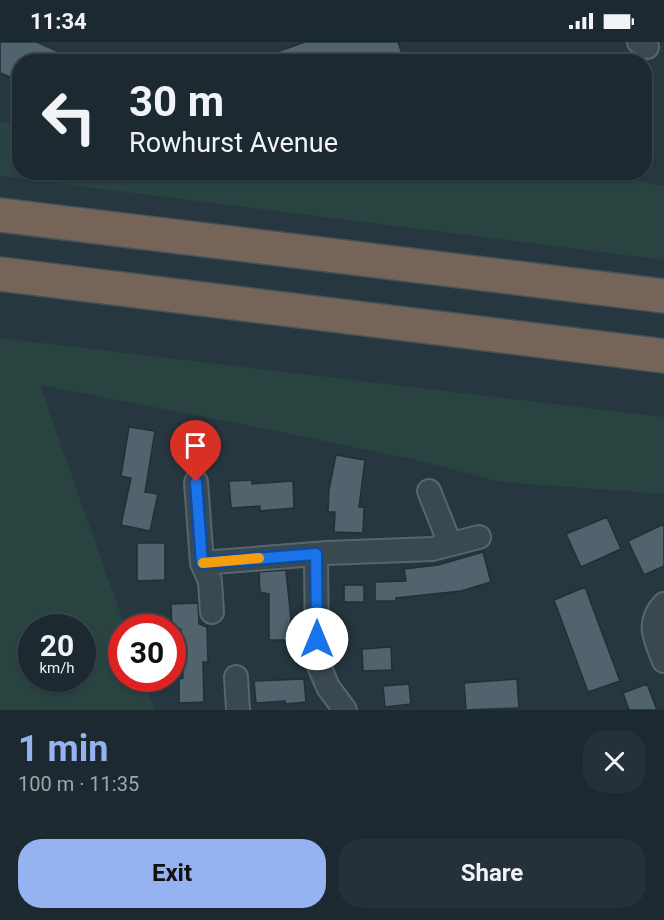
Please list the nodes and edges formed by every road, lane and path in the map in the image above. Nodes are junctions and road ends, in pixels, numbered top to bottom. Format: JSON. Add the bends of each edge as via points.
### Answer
{"nodes":[{"id":1,"x":0,"y":215,"type":"edge"},
{"id":2,"x":0,"y":274,"type":"edge"},
{"id":3,"x":664,"y":296,"type":"edge"},
{"id":4,"x":664,"y":356,"type":"edge"},
{"id":5,"x":196,"y":482,"type":"dead end"},
{"id":6,"x":429,"y":491,"type":"dead end"},
{"id":7,"x":479,"y":537,"type":"dead end"},
{"id":8,"x":450,"y":544,"type":"junction"},
{"id":9,"x":316,"y":554,"type":"junction"},
{"id":10,"x":202,"y":563,"type":"junction"},
{"id":11,"x":664,"y":604,"type":"edge"},
{"id":12,"x":212,"y":612,"type":"dead end"},
{"id":13,"x":664,"y":661,"type":"edge"},
{"id":14,"x":236,"y":677,"type":"dead end"},
{"id":15,"x":237,"y":710,"type":"edge"},
{"id":16,"x":345,"y":710,"type":"edge"}],
"edges":[{"from":1,"to":3,"type":"highway"},
{"from":2,"to":4,"type":"highway"},
{"from":5,"to":10,"type":"street"},
{"from":6,"to":8,"type":"street"},
{"from":7,"to":8,"type":"street"},
{"from":8,"to":9,"type":"street","via":[[432,549]]},
{"from":9,"to":10,"type":"street"},
{"from":9,"to":16,"type":"street","via":[[317,661],[328,687]]},
{"from":10,"to":12,"type":"street","via":[[210,581]]},
{"from":11,"to":13,"type":"street","via":[[652,627]]},
{"from":14,"to":15,"type":"street"}]}
